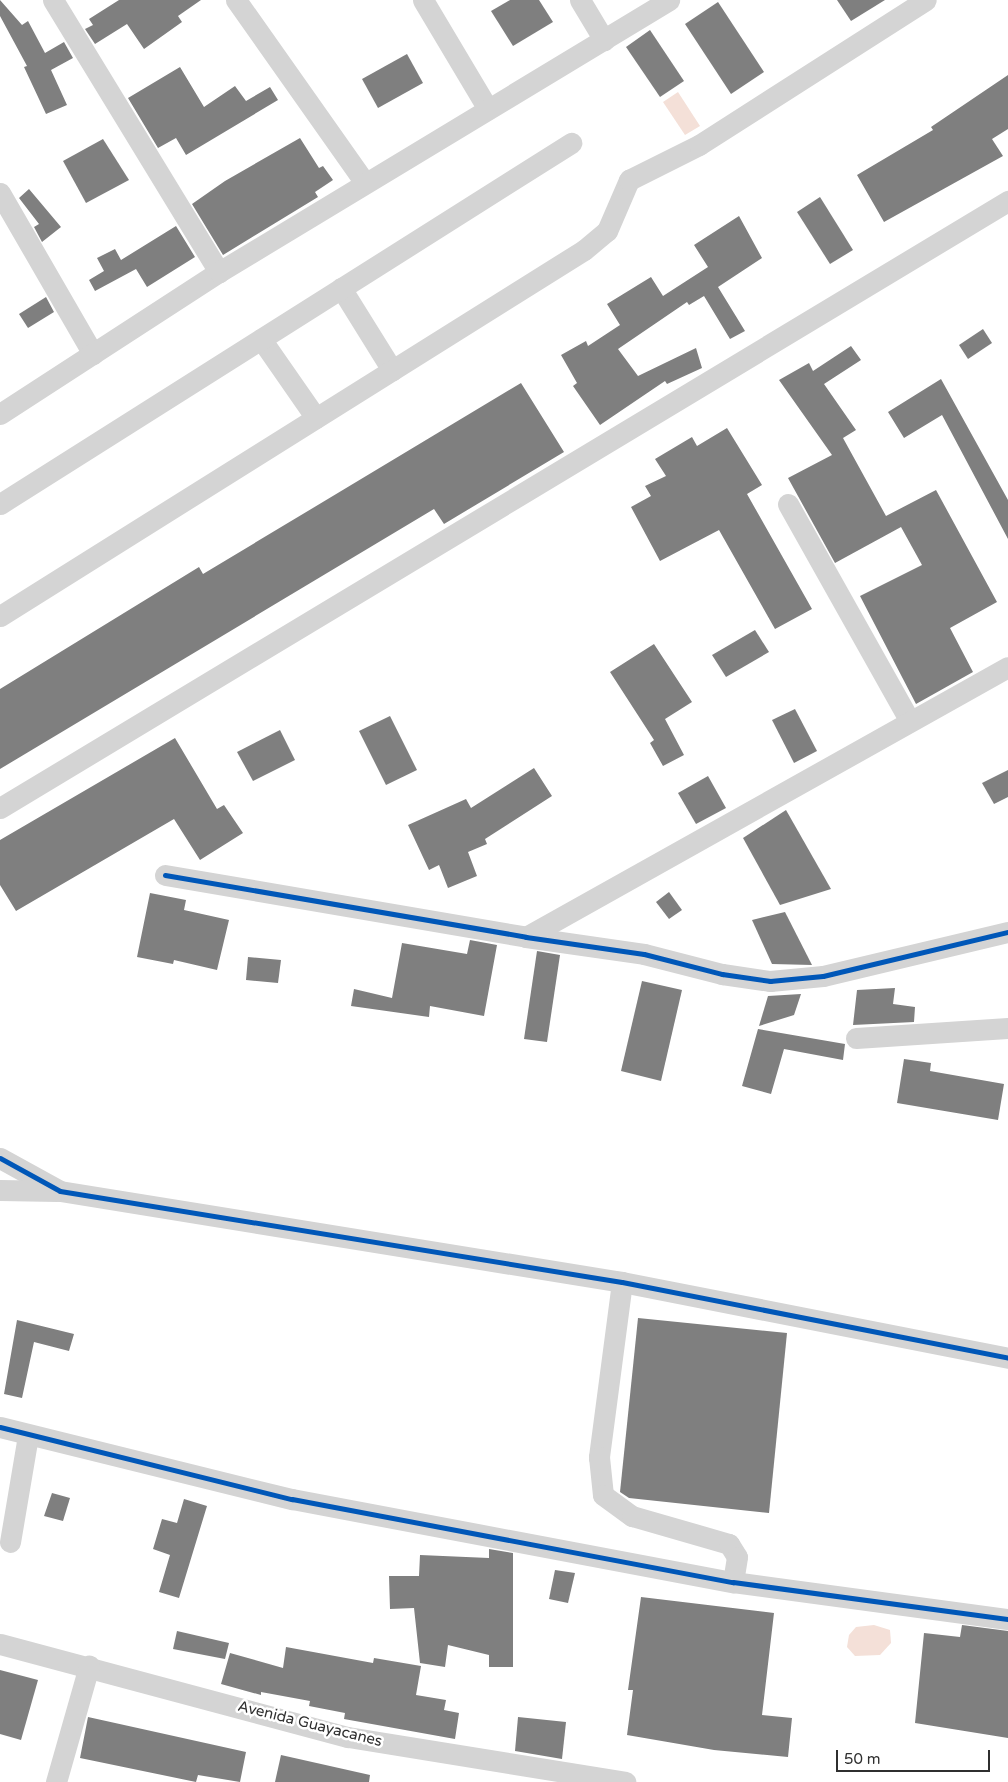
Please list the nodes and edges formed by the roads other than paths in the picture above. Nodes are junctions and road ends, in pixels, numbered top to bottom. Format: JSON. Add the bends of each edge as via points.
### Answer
{"nodes":[{"id":1,"x":54,"y":0,"type":"edge"},
{"id":2,"x":236,"y":0,"type":"edge"},
{"id":3,"x":423,"y":0,"type":"edge"},
{"id":4,"x":580,"y":0,"type":"edge"},
{"id":5,"x":669,"y":0,"type":"edge"},
{"id":6,"x":926,"y":0,"type":"edge"},
{"id":7,"x":604,"y":40,"type":"junction"},
{"id":8,"x":488,"y":109,"type":"junction"},
{"id":9,"x":571,"y":142,"type":"dead end"},
{"id":10,"x":365,"y":182,"type":"junction"},
{"id":11,"x":0,"y":194,"type":"edge"},
{"id":12,"x":1008,"y":201,"type":"edge"},
{"id":13,"x":219,"y":272,"type":"junction"},
{"id":14,"x":341,"y":288,"type":"junction"},
{"id":15,"x":261,"y":339,"type":"junction"},
{"id":16,"x":92,"y":354,"type":"junction"},
{"id":17,"x":392,"y":370,"type":"junction"},
{"id":18,"x":0,"y":414,"type":"edge"},
{"id":19,"x":316,"y":418,"type":"junction"},
{"id":20,"x":0,"y":504,"type":"edge"},
{"id":21,"x":788,"y":504,"type":"dead end"},
{"id":22,"x":0,"y":616,"type":"edge"},
{"id":23,"x":1008,"y":667,"type":"edge"},
{"id":24,"x":910,"y":722,"type":"junction"},
{"id":25,"x":0,"y":808,"type":"edge"},
{"id":26,"x":165,"y":875,"type":"dead end"},
{"id":27,"x":1008,"y":932,"type":"edge"},
{"id":28,"x":526,"y":937,"type":"junction"},
{"id":29,"x":1008,"y":1028,"type":"edge"},
{"id":30,"x":856,"y":1038,"type":"dead end"},
{"id":31,"x":0,"y":1158,"type":"edge"},
{"id":32,"x":0,"y":1190,"type":"edge"},
{"id":33,"x":60,"y":1191,"type":"junction"},
{"id":34,"x":622,"y":1282,"type":"junction"},
{"id":35,"x":1008,"y":1358,"type":"edge"},
{"id":36,"x":0,"y":1427,"type":"edge"},
{"id":37,"x":28,"y":1436,"type":"junction"},
{"id":38,"x":10,"y":1542,"type":"dead end"},
{"id":39,"x":733,"y":1582,"type":"junction"},
{"id":40,"x":1008,"y":1619,"type":"edge"},
{"id":41,"x":0,"y":1644,"type":"edge"},
{"id":42,"x":89,"y":1666,"type":"junction"},
{"id":43,"x":56,"y":1782,"type":"edge"},
{"id":44,"x":619,"y":1782,"type":"edge"},
{"id":45,"x":625,"y":1782,"type":"edge"}],
"edges":[{"from":1,"to":13,"type":"street"},
{"from":2,"to":10,"type":"street"},
{"from":3,"to":8,"type":"street"},
{"from":4,"to":7,"type":"street"},
{"from":5,"to":7,"type":"street"},
{"from":6,"to":17,"type":"street","via":[[699,145],[629,180],[607,231],[584,250]]},
{"from":7,"to":8,"type":"street"},
{"from":8,"to":10,"type":"street"},
{"from":9,"to":14,"type":"street"},
{"from":10,"to":13,"type":"street"},
{"from":11,"to":16,"type":"street"},
{"from":12,"to":25,"type":"street"},
{"from":13,"to":16,"type":"street"},
{"from":14,"to":15,"type":"street"},
{"from":14,"to":17,"type":"street"},
{"from":15,"to":19,"type":"street"},
{"from":15,"to":20,"type":"street"},
{"from":16,"to":18,"type":"street"},
{"from":17,"to":19,"type":"street"},
{"from":19,"to":22,"type":"street"},
{"from":21,"to":24,"type":"street"},
{"from":23,"to":24,"type":"street"},
{"from":24,"to":28,"type":"street"},
{"from":26,"to":28,"type":"street"},
{"from":27,"to":28,"type":"street","via":[[823,976],[770,981],[722,974],[644,954]]},
{"from":29,"to":30,"type":"street"},
{"from":31,"to":33,"type":"street"},
{"from":32,"to":33,"type":"street"},
{"from":33,"to":34,"type":"street"},
{"from":34,"to":35,"type":"street"},
{"from":34,"to":39,"type":"street","via":[[599,1457],[603,1495],[632,1516],[729,1544],[737,1556]]},
{"from":36,"to":37,"type":"street"},
{"from":37,"to":38,"type":"street"},
{"from":37,"to":39,"type":"street","via":[[292,1499]]},
{"from":39,"to":40,"type":"street"},
{"from":41,"to":42,"type":"street","name":"Avenida Guayacanes"},
{"from":42,"to":43,"type":"street"},
{"from":42,"to":44,"type":"street","name":"Avenida Guayacanes","via":[[348,1737]]},
{"from":44,"to":45,"type":"street","name":"Avenida Guayacanes"}]}
